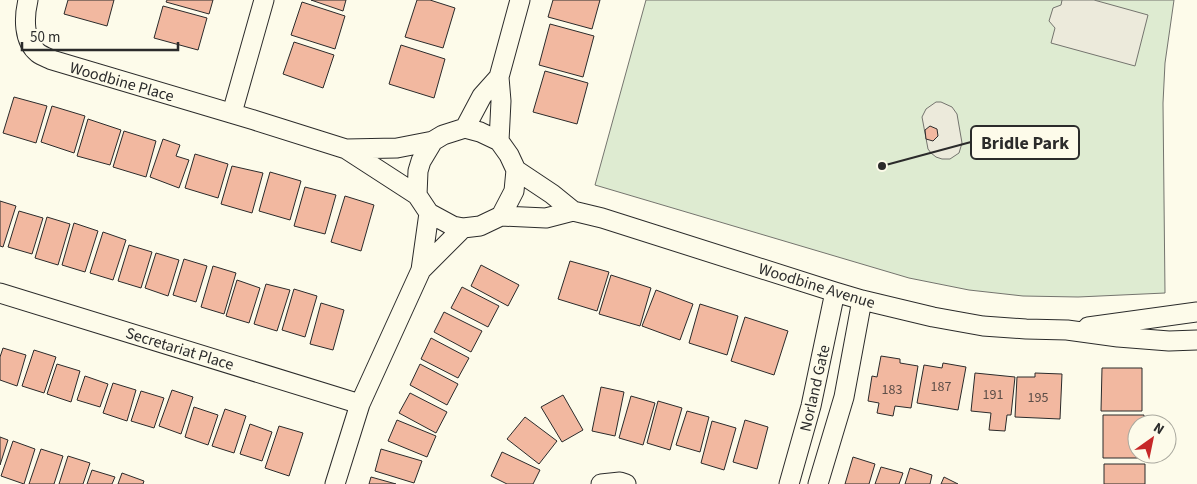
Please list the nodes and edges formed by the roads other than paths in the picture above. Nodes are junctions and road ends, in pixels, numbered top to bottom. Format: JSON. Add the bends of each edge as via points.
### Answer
{"nodes":[{"id":1,"x":28,"y":0,"type":"edge"},
{"id":2,"x":264,"y":0,"type":"edge"},
{"id":3,"x":520,"y":0,"type":"edge"},
{"id":4,"x":499,"y":77,"type":"junction"},
{"id":5,"x":232,"y":113,"type":"junction"},
{"id":6,"x":465,"y":128,"type":"junction"},
{"id":7,"x":432,"y":141,"type":"junction"},
{"id":8,"x":499,"y":141,"type":"junction"},
{"id":9,"x":346,"y":149,"type":"junction"},
{"id":10,"x":516,"y":170,"type":"junction"},
{"id":11,"x":418,"y":195,"type":"junction"},
{"id":12,"x":572,"y":211,"type":"junction"},
{"id":13,"x":429,"y":213,"type":"junction"},
{"id":14,"x":501,"y":216,"type":"junction"},
{"id":15,"x":463,"y":228,"type":"junction"},
{"id":16,"x":421,"y":270,"type":"junction"},
{"id":17,"x":835,"y":292,"type":"junction"},
{"id":18,"x":0,"y":293,"type":"edge"},
{"id":19,"x":862,"y":300,"type":"junction"},
{"id":20,"x":1197,"y":312,"type":"edge"},
{"id":21,"x":1067,"y":330,"type":"junction"},
{"id":22,"x":1197,"y":340,"type":"edge"},
{"id":23,"x":360,"y":404,"type":"junction"},
{"id":24,"x":335,"y":484,"type":"edge"},
{"id":25,"x":601,"y":484,"type":"edge"},
{"id":26,"x":626,"y":484,"type":"edge"},
{"id":27,"x":789,"y":484,"type":"edge"},
{"id":28,"x":818,"y":484,"type":"edge"}],
"edges":[{"from":1,"to":5,"type":"street","name":"Woodbine Place","via":[[25,26],[30,43],[52,60]]},
{"from":2,"to":5,"type":"street"},
{"from":3,"to":4,"type":"street"},
{"from":4,"to":6,"type":"street","via":[[482,96]]},
{"from":4,"to":8,"type":"street"},
{"from":5,"to":9,"type":"street","name":"Woodbine Place"},
{"from":6,"to":7,"type":"street"},
{"from":6,"to":8,"type":"street"},
{"from":7,"to":9,"type":"street","name":"Woodbine Place","via":[[397,148]]},
{"from":7,"to":11,"type":"street","via":[[418,171]]},
{"from":8,"to":10,"type":"street"},
{"from":9,"to":11,"type":"street","name":"Woodbine Place"},
{"from":10,"to":12,"type":"street","name":"Woodbine Avenue"},
{"from":10,"to":14,"type":"street","via":[[514,191]]},
{"from":11,"to":13,"type":"street"},
{"from":12,"to":14,"type":"street","name":"Woodbine Avenue","via":[[546,218]]},
{"from":12,"to":17,"type":"street","name":"Woodbine Avenue"},
{"from":13,"to":15,"type":"street"},
{"from":13,"to":16,"type":"street"},
{"from":14,"to":15,"type":"street","via":[[480,226]]},
{"from":15,"to":16,"type":"street"},
{"from":16,"to":23,"type":"street"},
{"from":17,"to":19,"type":"street","name":"Woodbine Avenue"},
{"from":17,"to":27,"type":"street","name":"Norland Gate","via":[[811,406]]},
{"from":18,"to":23,"type":"street","name":"Secretariat Place"},
{"from":19,"to":21,"type":"street","name":"Woodbine Avenue","via":[[983,326]]},
{"from":19,"to":28,"type":"street","name":"Norland Gate","via":[[844,397]]},
{"from":20,"to":21,"type":"street","name":"Woodbine Avenue"},
{"from":21,"to":22,"type":"street","name":"Woodbine Avenue","via":[[1169,341]]},
{"from":23,"to":24,"type":"street"},
{"from":25,"to":26,"type":"street"}]}
